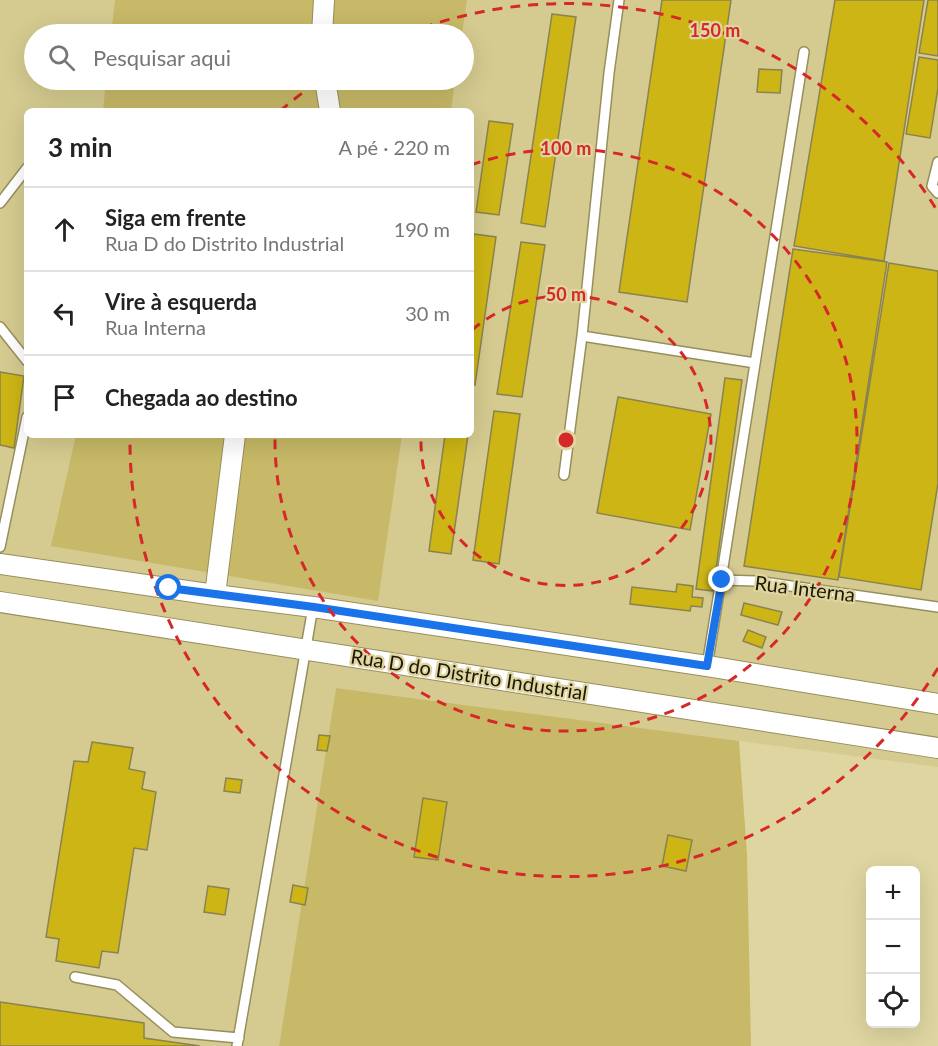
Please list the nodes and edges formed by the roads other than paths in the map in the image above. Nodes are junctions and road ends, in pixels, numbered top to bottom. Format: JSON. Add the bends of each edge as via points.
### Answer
{"nodes":[{"id":1,"x":324,"y":0,"type":"edge"},
{"id":2,"x":620,"y":0,"type":"edge"},
{"id":3,"x":323,"y":24,"type":"edge"},
{"id":4,"x":804,"y":52,"type":"dead end"},
{"id":5,"x":327,"y":90,"type":"edge"},
{"id":6,"x":330,"y":108,"type":"edge"},
{"id":7,"x":938,"y":162,"type":"edge"},
{"id":8,"x":24,"y":172,"type":"edge"},
{"id":9,"x":938,"y":193,"type":"edge"},
{"id":10,"x":0,"y":202,"type":"edge"},
{"id":11,"x":0,"y":327,"type":"edge"},
{"id":12,"x":582,"y":336,"type":"junction"},
{"id":13,"x":24,"y":357,"type":"edge"},
{"id":14,"x":754,"y":363,"type":"junction"},
{"id":15,"x":24,"y":431,"type":"edge"},
{"id":16,"x":235,"y":438,"type":"edge"},
{"id":17,"x":564,"y":475,"type":"dead end"},
{"id":18,"x":0,"y":547,"type":"edge"},
{"id":19,"x":0,"y":564,"type":"edge"},
{"id":20,"x":722,"y":580,"type":"junction"},
{"id":21,"x":215,"y":595,"type":"junction"},
{"id":22,"x":0,"y":602,"type":"edge"},
{"id":23,"x":314,"y":607,"type":"junction"},
{"id":24,"x":938,"y":607,"type":"edge"},
{"id":25,"x":306,"y":650,"type":"junction"},
{"id":26,"x":707,"y":666,"type":"junction"},
{"id":27,"x":938,"y":704,"type":"edge"},
{"id":28,"x":938,"y":748,"type":"edge"},
{"id":29,"x":75,"y":977,"type":"dead end"},
{"id":30,"x":238,"y":1042,"type":"edge"}],
"edges":[{"from":1,"to":3,"type":"street"},
{"from":2,"to":12,"type":"lane"},
{"from":4,"to":14,"type":"lane"},
{"from":5,"to":6,"type":"street"},
{"from":7,"to":9,"type":"lane","via":[[932,186]]},
{"from":8,"to":10,"type":"lane"},
{"from":11,"to":13,"type":"lane"},
{"from":12,"to":14,"type":"lane"},
{"from":12,"to":17,"type":"lane"},
{"from":14,"to":20,"type":"lane"},
{"from":15,"to":18,"type":"lane"},
{"from":16,"to":21,"type":"street"},
{"from":19,"to":21,"type":"street"},
{"from":20,"to":24,"type":"lane","name":"Rua Interna","via":[[756,581]]},
{"from":20,"to":26,"type":"lane"},
{"from":21,"to":23,"type":"street"},
{"from":22,"to":25,"type":"street","name":"Rua D do Distrito Industrial"},
{"from":23,"to":25,"type":"lane"},
{"from":23,"to":26,"type":"street"},
{"from":25,"to":28,"type":"street","name":"Rua D do Distrito Industrial"},
{"from":25,"to":30,"type":"lane"},
{"from":26,"to":27,"type":"street"},
{"from":29,"to":30,"type":"lane","via":[[117,985],[173,1032]]}]}
